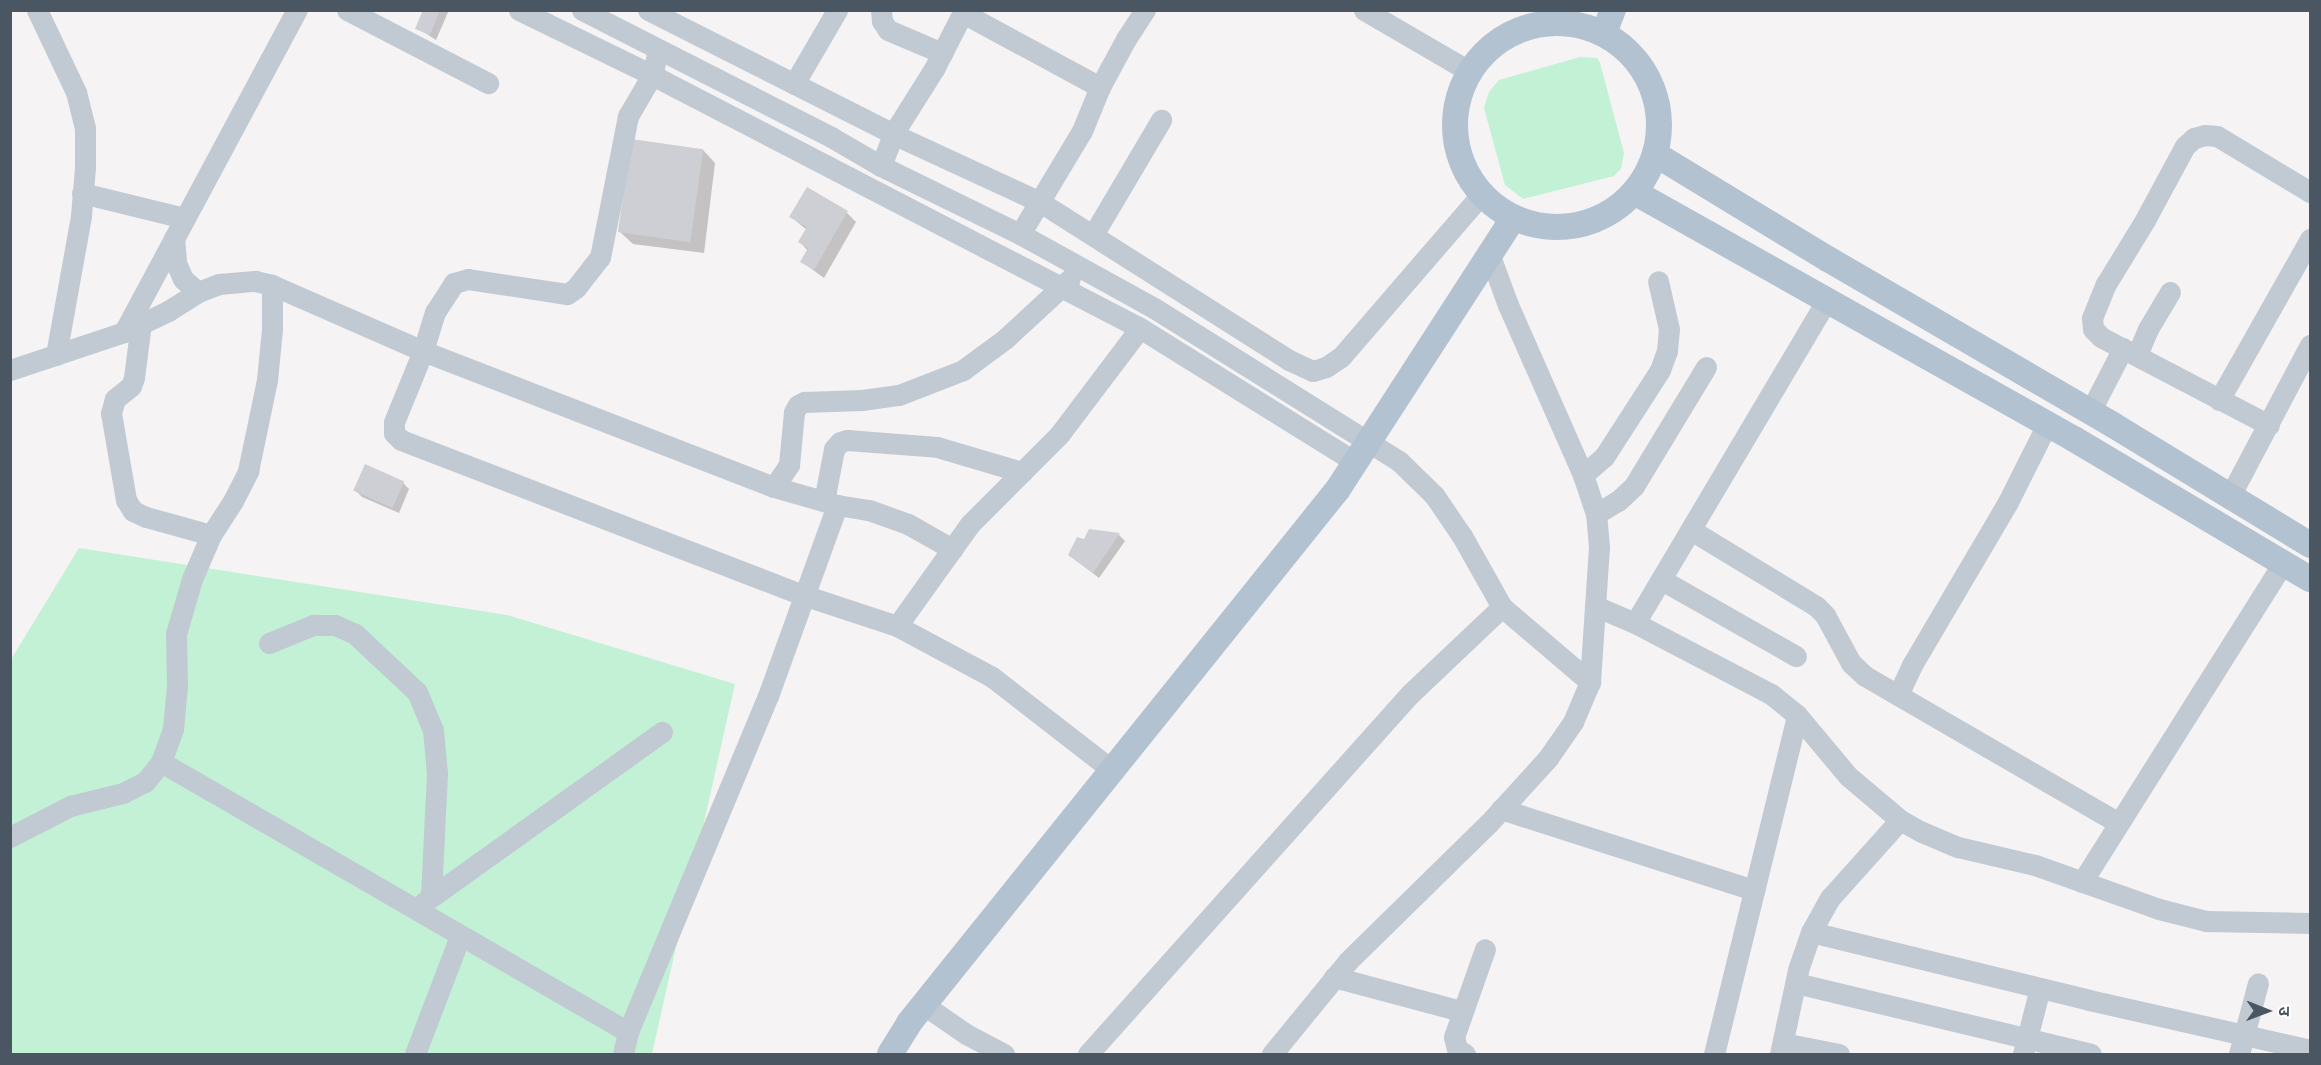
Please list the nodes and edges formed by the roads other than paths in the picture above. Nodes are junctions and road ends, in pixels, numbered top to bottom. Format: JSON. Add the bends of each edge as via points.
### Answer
{"nodes":[{"id":1,"x":37,"y":10,"type":"edge"},
{"id":2,"x":297,"y":10,"type":"edge"},
{"id":3,"x":347,"y":10,"type":"edge"},
{"id":4,"x":519,"y":10,"type":"edge"},
{"id":5,"x":582,"y":10,"type":"edge"},
{"id":6,"x":648,"y":10,"type":"edge"},
{"id":7,"x":837,"y":10,"type":"edge"},
{"id":8,"x":881,"y":10,"type":"edge"},
{"id":9,"x":1145,"y":10,"type":"edge"},
{"id":10,"x":1364,"y":10,"type":"edge"},
{"id":11,"x":963,"y":12,"type":"edge"},
{"id":12,"x":1579,"y":17,"type":"edge"},
{"id":13,"x":1608,"y":22,"type":"edge"},
{"id":14,"x":658,"y":50,"type":"junction"},
{"id":15,"x":942,"y":53,"type":"junction"},
{"id":16,"x":1468,"y":71,"type":"junction"},
{"id":17,"x":652,"y":75,"type":"junction"},
{"id":18,"x":488,"y":82,"type":"dead end"},
{"id":19,"x":794,"y":84,"type":"junction"},
{"id":20,"x":1100,"y":87,"type":"junction"},
{"id":21,"x":1161,"y":120,"type":"dead end"},
{"id":22,"x":893,"y":134,"type":"junction"},
{"id":23,"x":1655,"y":153,"type":"junction"},
{"id":24,"x":881,"y":166,"type":"junction"},
{"id":25,"x":1634,"y":192,"type":"junction"},
{"id":26,"x":2310,"y":192,"type":"edge"},
{"id":27,"x":82,"y":193,"type":"junction"},
{"id":28,"x":1481,"y":195,"type":"junction"},
{"id":29,"x":1040,"y":202,"type":"junction"},
{"id":30,"x":184,"y":218,"type":"junction"},
{"id":31,"x":1513,"y":219,"type":"junction"},
{"id":32,"x":1020,"y":234,"type":"junction"},
{"id":33,"x":1093,"y":236,"type":"junction"},
{"id":34,"x":174,"y":238,"type":"junction"},
{"id":35,"x":2310,"y":238,"type":"edge"},
{"id":36,"x":1490,"y":256,"type":"junction"},
{"id":37,"x":1082,"y":269,"type":"junction"},
{"id":38,"x":1658,"y":280,"type":"dead end"},
{"id":39,"x":272,"y":285,"type":"junction"},
{"id":40,"x":1059,"y":287,"type":"junction"},
{"id":41,"x":198,"y":292,"type":"junction"},
{"id":42,"x":2170,"y":292,"type":"dead end"},
{"id":43,"x":1827,"y":300,"type":"junction"},
{"id":44,"x":132,"y":328,"type":"junction"},
{"id":45,"x":1140,"y":328,"type":"junction"},
{"id":46,"x":2310,"y":345,"type":"edge"},
{"id":47,"x":423,"y":351,"type":"junction"},
{"id":48,"x":2130,"y":352,"type":"junction"},
{"id":49,"x":56,"y":355,"type":"junction"},
{"id":50,"x":1706,"y":367,"type":"dead end"},
{"id":51,"x":10,"y":370,"type":"edge"},
{"id":52,"x":2219,"y":400,"type":"junction"},
{"id":53,"x":2090,"y":412,"type":"junction"},
{"id":54,"x":2047,"y":424,"type":"junction"},
{"id":55,"x":2269,"y":425,"type":"junction"},
{"id":56,"x":1362,"y":452,"type":"junction"},
{"id":57,"x":1022,"y":472,"type":"junction"},
{"id":58,"x":1583,"y":475,"type":"junction"},
{"id":59,"x":774,"y":487,"type":"junction"},
{"id":60,"x":2230,"y":496,"type":"junction"},
{"id":61,"x":831,"y":503,"type":"junction"},
{"id":62,"x":1596,"y":514,"type":"junction"},
{"id":63,"x":1691,"y":530,"type":"junction"},
{"id":64,"x":211,"y":535,"type":"junction"},
{"id":65,"x":2310,"y":545,"type":"edge"},
{"id":66,"x":952,"y":549,"type":"junction"},
{"id":67,"x":2283,"y":563,"type":"junction"},
{"id":68,"x":2310,"y":579,"type":"edge"},
{"id":69,"x":1662,"y":580,"type":"junction"},
{"id":70,"x":806,"y":596,"type":"junction"},
{"id":71,"x":1595,"y":606,"type":"junction"},
{"id":72,"x":1502,"y":607,"type":"junction"},
{"id":73,"x":1635,"y":623,"type":"junction"},
{"id":74,"x":897,"y":626,"type":"junction"},
{"id":75,"x":269,"y":643,"type":"dead end"},
{"id":76,"x":1796,"y":656,"type":"dead end"},
{"id":77,"x":1590,"y":682,"type":"junction"},
{"id":78,"x":1898,"y":695,"type":"junction"},
{"id":79,"x":1797,"y":715,"type":"junction"},
{"id":80,"x":662,"y":732,"type":"dead end"},
{"id":81,"x":161,"y":762,"type":"junction"},
{"id":82,"x":1112,"y":770,"type":"junction"},
{"id":83,"x":1501,"y":809,"type":"junction"},
{"id":84,"x":1900,"y":820,"type":"junction"},
{"id":85,"x":2119,"y":823,"type":"junction"},
{"id":86,"x":10,"y":837,"type":"edge"},
{"id":87,"x":2082,"y":882,"type":"junction"},
{"id":88,"x":1754,"y":890,"type":"junction"},
{"id":89,"x":422,"y":903,"type":"junction"},
{"id":90,"x":2309,"y":920,"type":"edge"},
{"id":91,"x":1811,"y":932,"type":"junction"},
{"id":92,"x":460,"y":936,"type":"junction"},
{"id":93,"x":1485,"y":949,"type":"dead end"},
{"id":94,"x":1334,"y":976,"type":"junction"},
{"id":95,"x":1796,"y":983,"type":"junction"},
{"id":96,"x":2258,"y":983,"type":"dead end"},
{"id":97,"x":2040,"y":988,"type":"junction"},
{"id":98,"x":924,"y":1005,"type":"junction"},
{"id":99,"x":1461,"y":1011,"type":"junction"},
{"id":100,"x":628,"y":1032,"type":"junction"},
{"id":101,"x":2241,"y":1045,"type":"edge"},
{"id":102,"x":2025,"y":1047,"type":"edge"},
{"id":103,"x":1781,"y":1049,"type":"edge"},
{"id":104,"x":2310,"y":1050,"type":"edge"},
{"id":105,"x":415,"y":1054,"type":"edge"},
{"id":106,"x":623,"y":1054,"type":"edge"},
{"id":107,"x":890,"y":1054,"type":"edge"},
{"id":108,"x":1004,"y":1054,"type":"edge"},
{"id":109,"x":1088,"y":1054,"type":"edge"},
{"id":110,"x":1272,"y":1054,"type":"edge"},
{"id":111,"x":1465,"y":1054,"type":"edge"},
{"id":112,"x":1714,"y":1054,"type":"edge"},
{"id":113,"x":1839,"y":1054,"type":"edge"},
{"id":114,"x":2091,"y":1054,"type":"edge"}],
"edges":[{"from":1,"to":27,"type":"street","via":[[76,92],[85,128]]},
{"from":2,"to":30,"type":"street"},
{"from":3,"to":18,"type":"street"},
{"from":4,"to":17,"type":"street"},
{"from":5,"to":14,"type":"street"},
{"from":6,"to":19,"type":"street"},
{"from":7,"to":19,"type":"street"},
{"from":8,"to":15,"type":"street","via":[[888,30]]},
{"from":9,"to":20,"type":"street"},
{"from":10,"to":16,"type":"street"},
{"from":11,"to":15,"type":"street"},
{"from":11,"to":20,"type":"street"},
{"from":12,"to":13,"type":"main road"},
{"from":12,"to":16,"type":"main road","via":[[1515,30],[1489,47]]},
{"from":13,"to":23,"type":"main road","via":[[1656,98],[1659,126]]},
{"from":14,"to":17,"type":"street"},
{"from":14,"to":24,"type":"street"},
{"from":15,"to":22,"type":"street"},
{"from":16,"to":28,"type":"main road","via":[[1456,102],[1454,135],[1463,167]]},
{"from":17,"to":40,"type":"street"},
{"from":17,"to":47,"type":"street","via":[[628,116],[600,257],[576,288],[559,295],[468,279],[454,283],[435,312]]},
{"from":19,"to":22,"type":"street"},
{"from":20,"to":29,"type":"street","via":[[1082,131]]},
{"from":21,"to":33,"type":"street"},
{"from":22,"to":24,"type":"street"},
{"from":22,"to":29,"type":"street"},
{"from":23,"to":25,"type":"main road"},
{"from":23,"to":53,"type":"main road"},
{"from":24,"to":32,"type":"street"},
{"from":25,"to":31,"type":"main road","via":[[1608,214],[1575,226],[1540,227]]},
{"from":25,"to":43,"type":"main road"},
{"from":26,"to":48,"type":"street","via":[[2217,136],[2194,138],[2185,146],[2106,284],[2092,318],[2093,329],[2101,337]]},
{"from":27,"to":30,"type":"street"},
{"from":27,"to":49,"type":"street"},
{"from":28,"to":31,"type":"main road"},
{"from":28,"to":33,"type":"street","via":[[1341,357],[1326,368],[1313,371],[1289,360]]},
{"from":29,"to":32,"type":"street"},
{"from":29,"to":33,"type":"street"},
{"from":30,"to":34,"type":"street"},
{"from":31,"to":36,"type":"main road"},
{"from":32,"to":37,"type":"street"},
{"from":34,"to":41,"type":"street","via":[[176,263],[183,279]]},
{"from":34,"to":44,"type":"street"},
{"from":35,"to":52,"type":"street"},
{"from":36,"to":56,"type":"main road"},
{"from":36,"to":58,"type":"street"},
{"from":37,"to":40,"type":"street"},
{"from":37,"to":56,"type":"street","via":[[1154,308]]},
{"from":38,"to":58,"type":"street","via":[[1669,329],[1660,370],[1604,457]]},
{"from":39,"to":41,"type":"street","via":[[242,280]]},
{"from":39,"to":47,"type":"street"},
{"from":39,"to":64,"type":"street","via":[[267,380],[248,471]]},
{"from":40,"to":45,"type":"street"},
{"from":40,"to":59,"type":"street","via":[[1035,314],[963,370],[899,395],[798,405],[789,465]]},
{"from":41,"to":44,"type":"street"},
{"from":42,"to":48,"type":"street"},
{"from":43,"to":54,"type":"main road"},
{"from":43,"to":63,"type":"street"},
{"from":44,"to":49,"type":"street"},
{"from":44,"to":64,"type":"street","via":[[135,378],[115,399],[111,413],[126,500],[133,511],[146,517]]},
{"from":45,"to":56,"type":"street"},
{"from":45,"to":57,"type":"street","via":[[1059,435]]},
{"from":46,"to":55,"type":"street"},
{"from":47,"to":59,"type":"street"},
{"from":47,"to":70,"type":"street","via":[[394,422],[394,434],[401,440]]},
{"from":48,"to":52,"type":"street"},
{"from":48,"to":53,"type":"street"},
{"from":49,"to":51,"type":"street"},
{"from":50,"to":62,"type":"street","via":[[1634,486]]},
{"from":52,"to":55,"type":"street"},
{"from":53,"to":60,"type":"main road"},
{"from":54,"to":67,"type":"main road"},
{"from":54,"to":78,"type":"street","via":[[2008,502]]},
{"from":55,"to":60,"type":"street"},
{"from":56,"to":72,"type":"street","via":[[1399,461],[1434,495]]},
{"from":56,"to":82,"type":"main road","via":[[1331,498]]},
{"from":57,"to":61,"type":"street","via":[[937,447],[848,440],[834,448]]},
{"from":57,"to":66,"type":"street"},
{"from":58,"to":62,"type":"street"},
{"from":59,"to":61,"type":"street"},
{"from":60,"to":65,"type":"main road"},
{"from":61,"to":66,"type":"street","via":[[869,510],[908,524]]},
{"from":61,"to":70,"type":"street"},
{"from":62,"to":71,"type":"street","via":[[1599,547]]},
{"from":63,"to":69,"type":"street"},
{"from":63,"to":78,"type":"street","via":[[1816,606],[1851,663]]},
{"from":64,"to":81,"type":"street","via":[[192,579],[176,634],[173,729]]},
{"from":66,"to":74,"type":"street"},
{"from":67,"to":68,"type":"main road"},
{"from":67,"to":85,"type":"street"},
{"from":69,"to":73,"type":"street"},
{"from":69,"to":76,"type":"street"},
{"from":70,"to":74,"type":"street"},
{"from":70,"to":100,"type":"street"},
{"from":71,"to":73,"type":"street"},
{"from":71,"to":77,"type":"street"},
{"from":72,"to":77,"type":"street"},
{"from":72,"to":109,"type":"street","via":[[1410,694]]},
{"from":73,"to":79,"type":"street","via":[[1771,694]]},
{"from":74,"to":82,"type":"street","via":[[992,678]]},
{"from":75,"to":89,"type":"street","via":[[313,625],[335,626],[355,634],[417,692],[433,730],[437,773]]},
{"from":77,"to":83,"type":"street","via":[[1573,722],[1548,758]]},
{"from":78,"to":85,"type":"street"},
{"from":79,"to":84,"type":"street","via":[[1848,776]]},
{"from":79,"to":88,"type":"street"},
{"from":80,"to":89,"type":"street"},
{"from":81,"to":86,"type":"street","via":[[145,782],[131,789],[70,806]]},
{"from":81,"to":89,"type":"street"},
{"from":82,"to":98,"type":"main road"},
{"from":83,"to":88,"type":"street"},
{"from":83,"to":94,"type":"street"},
{"from":84,"to":87,"type":"street","via":[[1958,847],[2035,865]]},
{"from":84,"to":91,"type":"street","via":[[1830,898]]},
{"from":85,"to":87,"type":"street"},
{"from":87,"to":90,"type":"street","via":[[2206,921]]},
{"from":88,"to":112,"type":"street"},
{"from":89,"to":92,"type":"street"},
{"from":91,"to":95,"type":"street"},
{"from":91,"to":97,"type":"street"},
{"from":92,"to":100,"type":"street"},
{"from":92,"to":105,"type":"street"},
{"from":93,"to":99,"type":"street"},
{"from":94,"to":99,"type":"street"},
{"from":94,"to":110,"type":"street"},
{"from":95,"to":102,"type":"street"},
{"from":95,"to":103,"type":"street"},
{"from":96,"to":101,"type":"street"},
{"from":97,"to":101,"type":"street"},
{"from":97,"to":102,"type":"street"},
{"from":98,"to":107,"type":"main road"},
{"from":98,"to":108,"type":"street"},
{"from":99,"to":111,"type":"street","via":[[1454,1037],[1457,1049]]},
{"from":100,"to":106,"type":"street"},
{"from":101,"to":104,"type":"street"},
{"from":102,"to":114,"type":"street"},
{"from":103,"to":113,"type":"street"}]}
